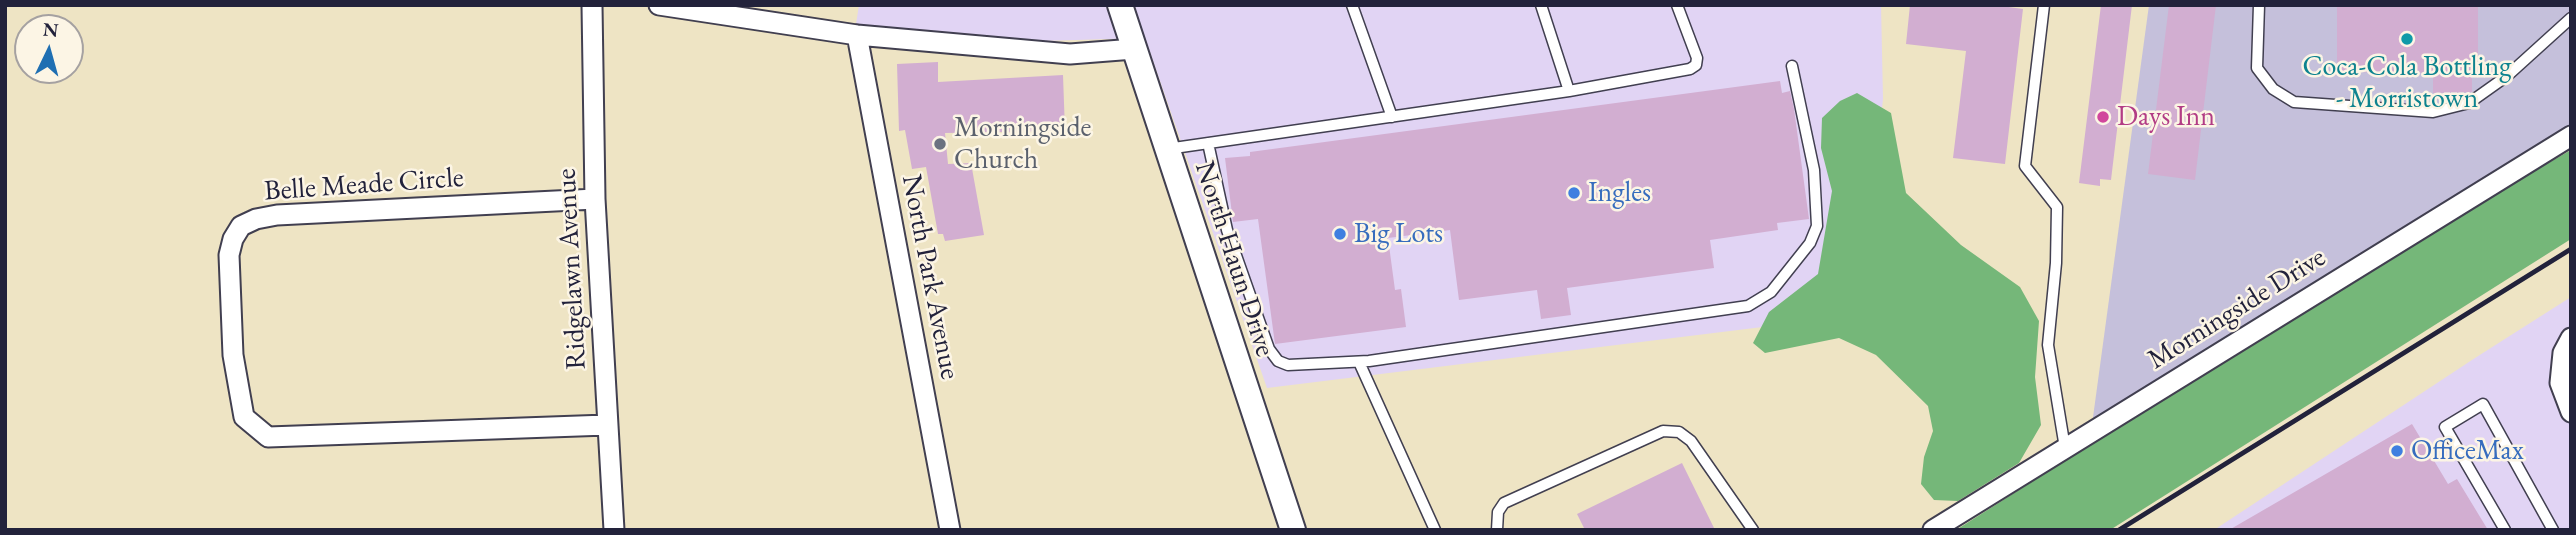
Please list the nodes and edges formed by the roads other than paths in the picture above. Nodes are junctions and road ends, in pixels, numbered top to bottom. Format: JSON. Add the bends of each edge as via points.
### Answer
{"nodes":[{"id":1,"x":592,"y":5,"type":"edge"},
{"id":2,"x":659,"y":5,"type":"edge"},
{"id":3,"x":1120,"y":5,"type":"edge"},
{"id":4,"x":1352,"y":5,"type":"edge"},
{"id":5,"x":1541,"y":5,"type":"edge"},
{"id":6,"x":1678,"y":5,"type":"edge"},
{"id":7,"x":2044,"y":5,"type":"edge"},
{"id":8,"x":2259,"y":5,"type":"edge"},
{"id":9,"x":2571,"y":18,"type":"edge"},
{"id":10,"x":857,"y":35,"type":"junction"},
{"id":11,"x":1134,"y":49,"type":"junction"},
{"id":12,"x":1792,"y":65,"type":"dead end"},
{"id":13,"x":1569,"y":91,"type":"junction"},
{"id":14,"x":1392,"y":117,"type":"junction"},
{"id":15,"x":2571,"y":135,"type":"edge"},
{"id":16,"x":1208,"y":143,"type":"junction"},
{"id":17,"x":1167,"y":149,"type":"junction"},
{"id":18,"x":595,"y":199,"type":"junction"},
{"id":19,"x":2571,"y":338,"type":"edge"},
{"id":20,"x":1359,"y":362,"type":"junction"},
{"id":21,"x":2571,"y":412,"type":"edge"},
{"id":22,"x":607,"y":425,"type":"junction"},
{"id":23,"x":2065,"y":448,"type":"junction"},
{"id":24,"x":2503,"y":529,"type":"edge"},
{"id":25,"x":614,"y":530,"type":"edge"},
{"id":26,"x":950,"y":530,"type":"edge"},
{"id":27,"x":1293,"y":530,"type":"edge"},
{"id":28,"x":1435,"y":530,"type":"edge"},
{"id":29,"x":1497,"y":530,"type":"edge"},
{"id":30,"x":1753,"y":530,"type":"edge"},
{"id":31,"x":1933,"y":530,"type":"edge"},
{"id":32,"x":2553,"y":530,"type":"edge"}],
"edges":[{"from":1,"to":18,"type":"street","name":"Ridgelawn Avenue"},
{"from":2,"to":10,"type":"street"},
{"from":3,"to":11,"type":"street","name":"North Haun Drive"},
{"from":4,"to":14,"type":"lane"},
{"from":5,"to":13,"type":"lane"},
{"from":6,"to":13,"type":"lane","via":[[1696,65]]},
{"from":7,"to":23,"type":"lane","via":[[2025,166],[2057,206],[2048,345]]},
{"from":8,"to":9,"type":"lane","via":[[2258,68],[2273,89],[2294,102],[2433,112],[2469,103],[2507,76]]},
{"from":10,"to":11,"type":"street","via":[[1070,54]]},
{"from":10,"to":26,"type":"street","name":"North Park Avenue"},
{"from":11,"to":17,"type":"street","name":"North Haun Drive"},
{"from":12,"to":20,"type":"lane","via":[[1814,170],[1817,226],[1811,243],[1770,292],[1748,306]]},
{"from":13,"to":14,"type":"lane"},
{"from":14,"to":16,"type":"lane"},
{"from":15,"to":23,"type":"street","name":"Morningside Drive"},
{"from":16,"to":17,"type":"lane"},
{"from":16,"to":20,"type":"lane","via":[[1227,230],[1269,349],[1278,361],[1289,365]]},
{"from":17,"to":27,"type":"street","name":"North Haun Drive"},
{"from":18,"to":22,"type":"street","name":"Ridgelawn Avenue"},
{"from":18,"to":22,"type":"street","name":"Belle Meade Circle","via":[[256,219],[241,226],[229,255],[233,355],[244,417],[268,437]]},
{"from":19,"to":21,"type":"street","via":[[2563,353],[2560,383]]},
{"from":20,"to":28,"type":"lane"},
{"from":22,"to":25,"type":"street","name":"Ridgelawn Avenue"},
{"from":23,"to":31,"type":"street","name":"Morningside Drive"},
{"from":24,"to":32,"type":"lane","via":[[2445,426],[2483,404]]},
{"from":29,"to":30,"type":"lane","via":[[1498,512],[1504,503],[1663,431],[1679,432],[1691,441]]}]}
